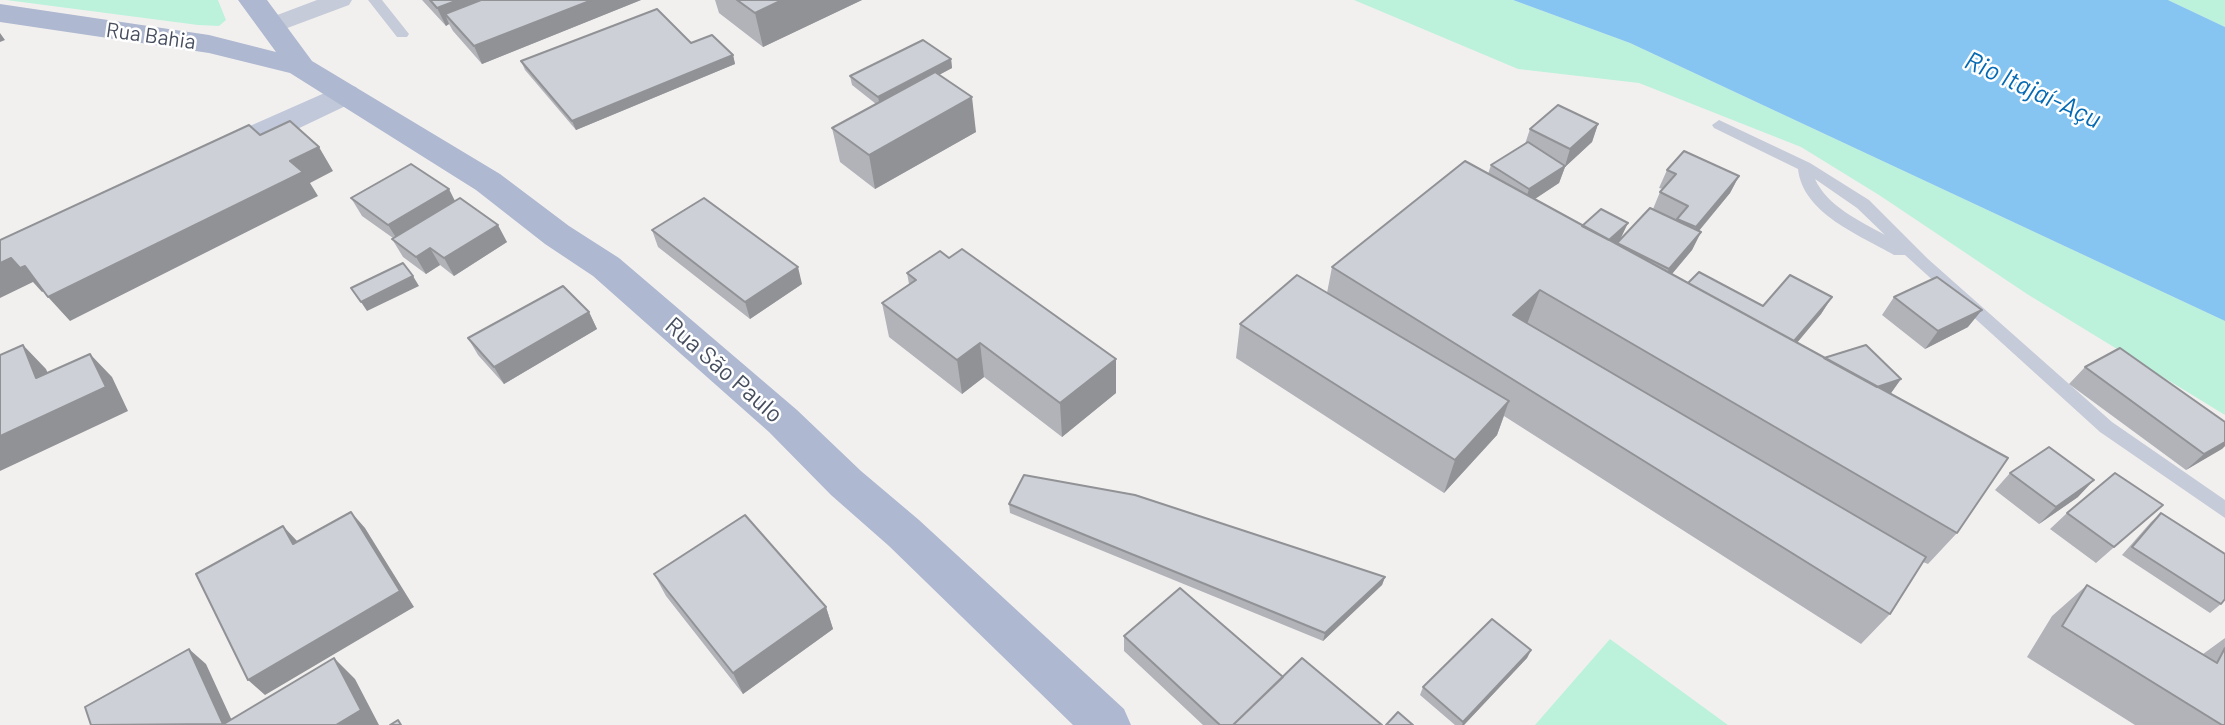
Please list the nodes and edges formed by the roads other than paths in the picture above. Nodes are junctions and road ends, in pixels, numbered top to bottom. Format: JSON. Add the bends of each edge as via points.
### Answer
{"nodes":[{"id":1,"x":252,"y":0,"type":"edge"},
{"id":2,"x":340,"y":0,"type":"edge"},
{"id":3,"x":375,"y":0,"type":"edge"},
{"id":4,"x":0,"y":13,"type":"edge"},
{"id":5,"x":273,"y":25,"type":"junction"},
{"id":6,"x":402,"y":34,"type":"dead end"},
{"id":7,"x":301,"y":67,"type":"junction"},
{"id":8,"x":345,"y":94,"type":"junction"},
{"id":9,"x":1719,"y":125,"type":"dead end"},
{"id":10,"x":189,"y":167,"type":"edge"},
{"id":11,"x":2225,"y":510,"type":"edge"},
{"id":12,"x":1107,"y":725,"type":"edge"}],
"edges":[{"from":1,"to":5,"type":"main road"},
{"from":2,"to":5,"type":"street"},
{"from":3,"to":6,"type":"lane"},
{"from":4,"to":7,"type":"main road","name":"Rua Bahia","via":[[209,44]]},
{"from":5,"to":7,"type":"main road"},
{"from":7,"to":8,"type":"main road","name":"Rua São Paulo"},
{"from":8,"to":10,"type":"street"},
{"from":8,"to":12,"type":"main road","name":"Rua São Paulo","via":[[488,182],[606,267],[783,421]]},
{"from":9,"to":11,"type":"lane","via":[[1805,166],[1808,184],[1820,198],[1848,220],[1922,263],[2106,427]]}]}
